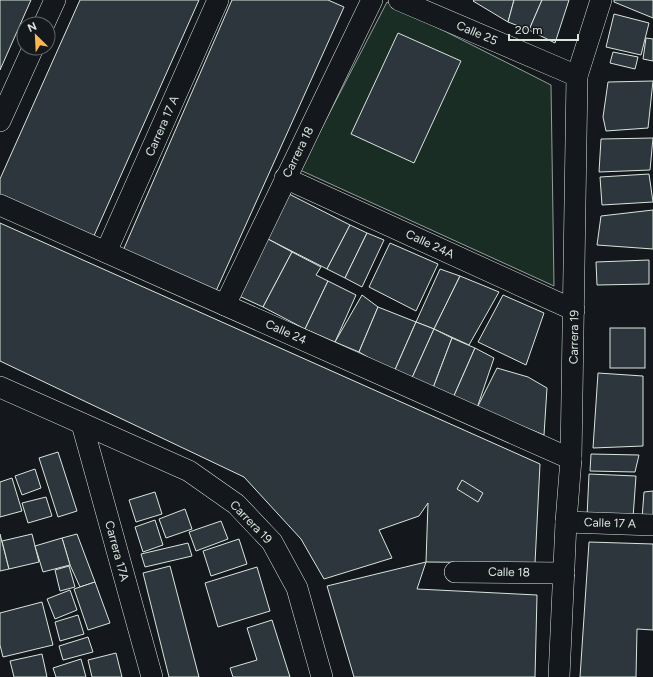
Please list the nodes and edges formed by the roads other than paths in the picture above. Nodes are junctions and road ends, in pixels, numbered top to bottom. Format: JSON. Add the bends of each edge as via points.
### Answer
{"nodes":[{"id":1,"x":55,"y":0,"type":"edge"},
{"id":2,"x":218,"y":0,"type":"edge"},
{"id":3,"x":372,"y":0,"type":"edge"},
{"id":4,"x":399,"y":0,"type":"edge"},
{"id":5,"x":601,"y":0,"type":"edge"},
{"id":6,"x":48,"y":16,"type":"edge"},
{"id":7,"x":29,"y":56,"type":"edge"},
{"id":8,"x":577,"y":76,"type":"junction"},
{"id":9,"x":0,"y":121,"type":"edge"},
{"id":10,"x":285,"y":178,"type":"junction"},
{"id":11,"x":0,"y":205,"type":"edge"},
{"id":12,"x":106,"y":252,"type":"junction"},
{"id":13,"x":225,"y":305,"type":"junction"},
{"id":14,"x":574,"y":310,"type":"junction"},
{"id":15,"x":0,"y":387,"type":"edge"},
{"id":16,"x":82,"y":424,"type":"junction"},
{"id":17,"x":571,"y":459,"type":"junction"},
{"id":18,"x":566,"y":522,"type":"junction"},
{"id":19,"x":653,"y":525,"type":"edge"},
{"id":20,"x":455,"y":572,"type":"dead end"},
{"id":21,"x":564,"y":573,"type":"junction"},
{"id":22,"x":152,"y":677,"type":"edge"},
{"id":23,"x":322,"y":677,"type":"edge"},
{"id":24,"x":559,"y":677,"type":"edge"}],
"edges":[{"from":1,"to":6,"type":"street"},
{"from":2,"to":12,"type":"street","name":"Carrera 17 A"},
{"from":3,"to":10,"type":"street","name":"Carrera 18"},
{"from":4,"to":8,"type":"street","name":"Calle 25"},
{"from":5,"to":8,"type":"street","name":"Carrera 19"},
{"from":7,"to":9,"type":"street"},
{"from":8,"to":14,"type":"street","name":"Carrera 19"},
{"from":10,"to":13,"type":"street","name":"Carrera 18"},
{"from":10,"to":14,"type":"street","name":"Calle 24A"},
{"from":11,"to":12,"type":"street","name":"Calle 24"},
{"from":12,"to":13,"type":"street","name":"Calle 24"},
{"from":13,"to":17,"type":"street","name":"Calle 24"},
{"from":14,"to":17,"type":"street","name":"Carrera 19"},
{"from":15,"to":16,"type":"street","name":"Carrera 19"},
{"from":16,"to":22,"type":"street","name":"Carrera 17A"},
{"from":16,"to":23,"type":"street","name":"Carrera 19","via":[[188,471],[236,504],[272,542],[297,588]]},
{"from":17,"to":18,"type":"street","name":"Carrera 19"},
{"from":18,"to":19,"type":"street","name":"Calle 17 A"},
{"from":18,"to":21,"type":"street","name":"Carrera 19"},
{"from":20,"to":21,"type":"street","name":"Calle 18"},
{"from":21,"to":24,"type":"street","name":"Carrera 19"}]}
